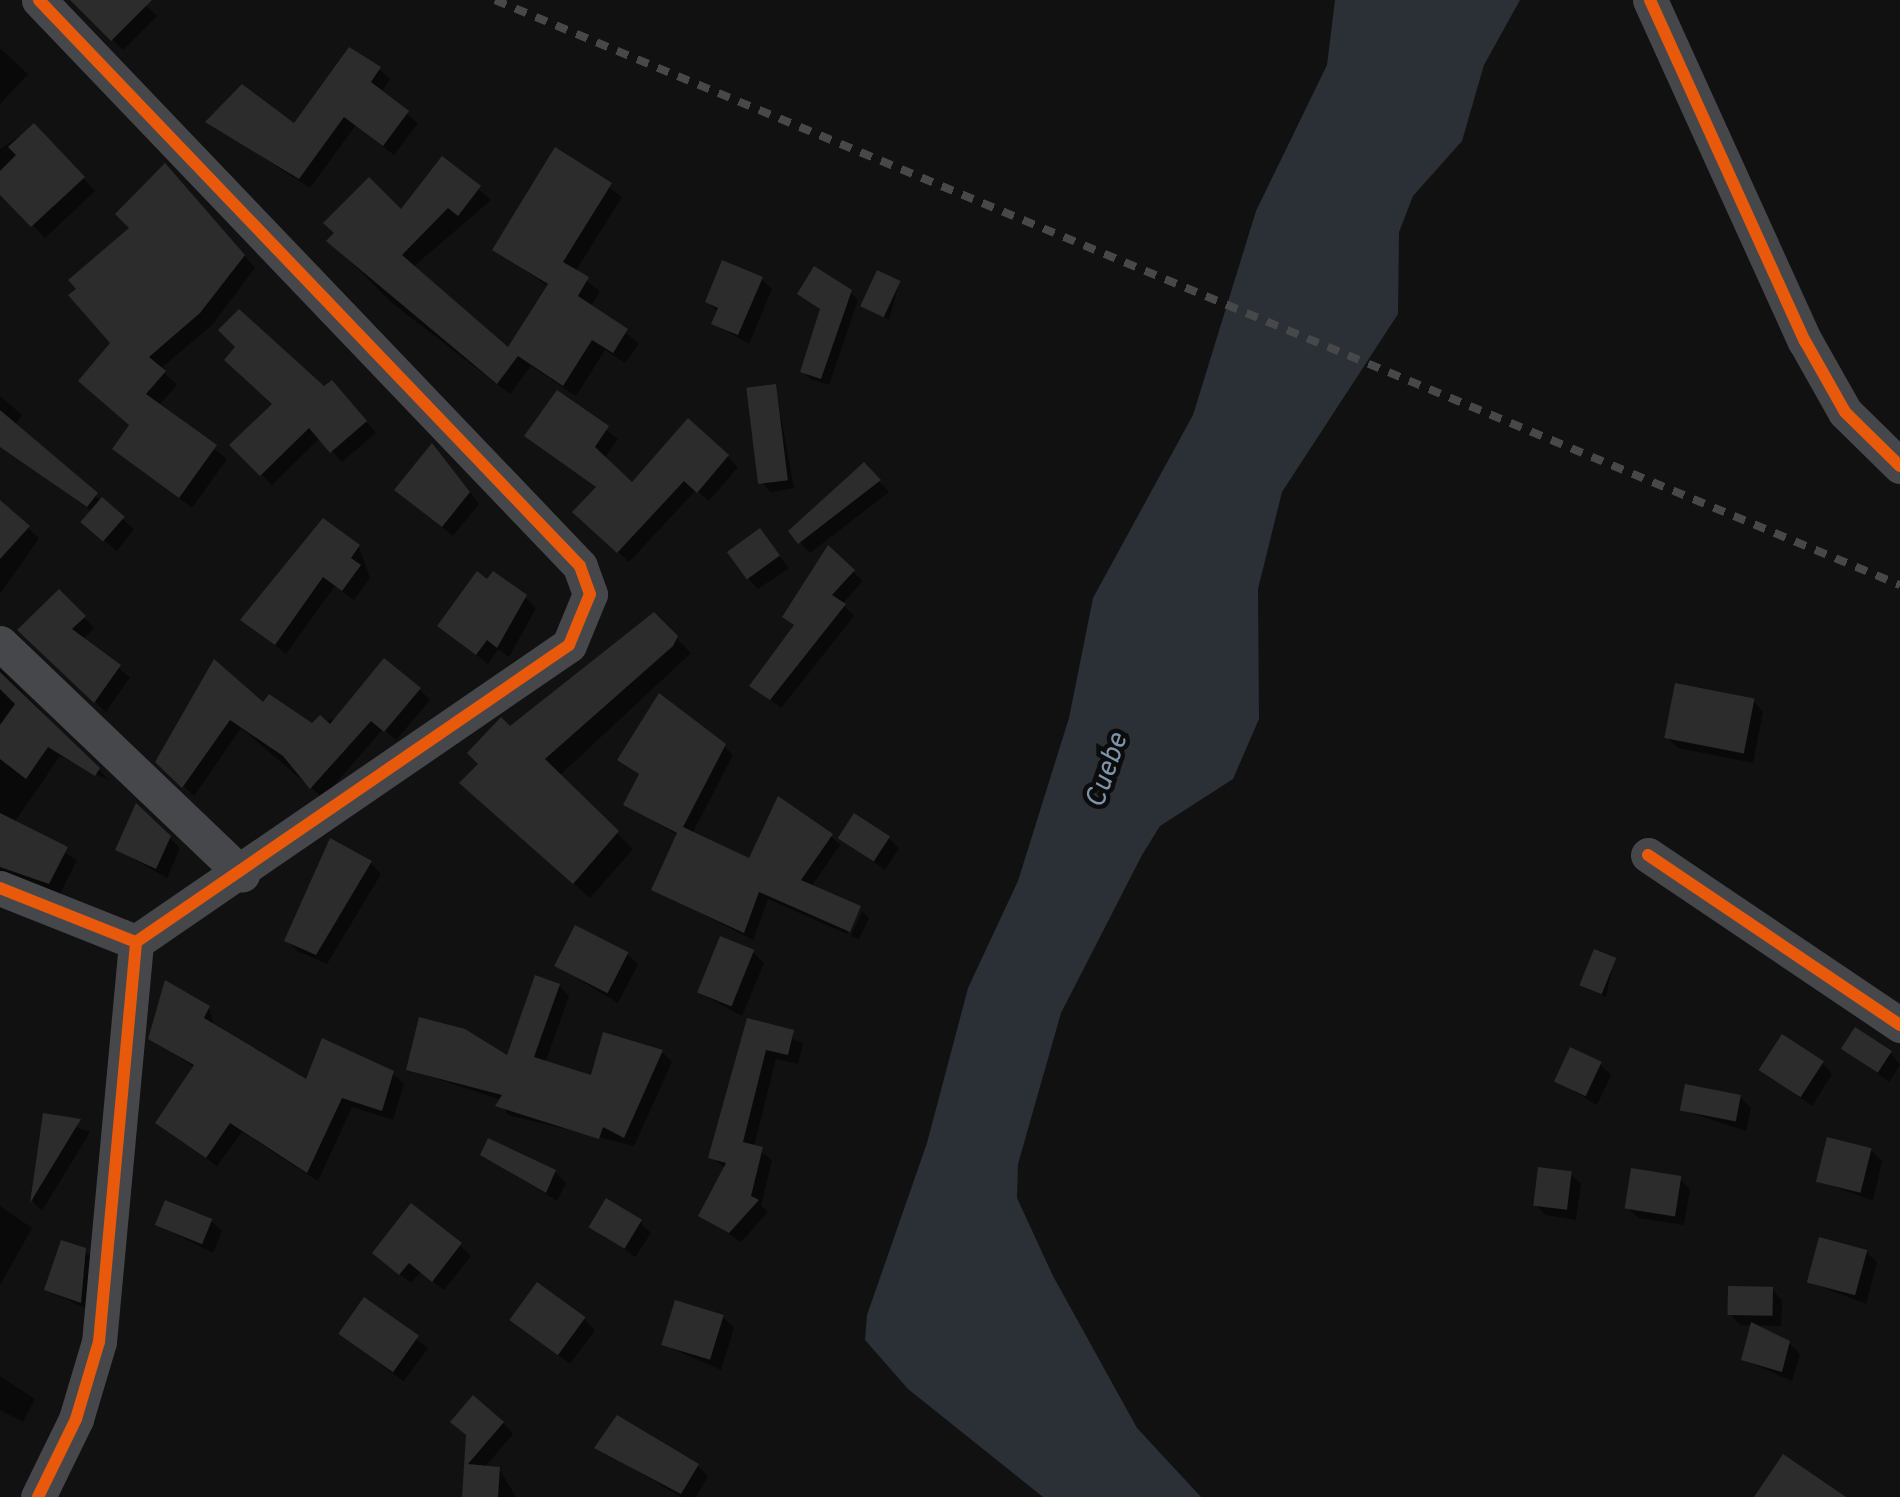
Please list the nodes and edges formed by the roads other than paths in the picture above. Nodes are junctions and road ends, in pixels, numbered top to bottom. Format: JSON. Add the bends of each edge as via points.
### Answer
{"nodes":[{"id":1,"x":38,"y":0,"type":"edge"},
{"id":2,"x":1650,"y":0,"type":"edge"},
{"id":3,"x":1900,"y":466,"type":"edge"},
{"id":4,"x":0,"y":644,"type":"edge"},
{"id":5,"x":1648,"y":854,"type":"dead end"},
{"id":6,"x":242,"y":874,"type":"junction"},
{"id":7,"x":0,"y":888,"type":"edge"},
{"id":8,"x":136,"y":942,"type":"junction"},
{"id":9,"x":1900,"y":1025,"type":"edge"},
{"id":10,"x":38,"y":1497,"type":"edge"}],
"edges":[{"from":1,"to":6,"type":"street","via":[[580,566],[590,594],[569,645]]},
{"from":2,"to":3,"type":"street","via":[[1805,340],[1845,412]]},
{"from":4,"to":6,"type":"street"},
{"from":5,"to":9,"type":"street"},
{"from":6,"to":8,"type":"street"},
{"from":7,"to":8,"type":"street"},
{"from":8,"to":10,"type":"street","via":[[99,1342],[76,1419]]}]}
